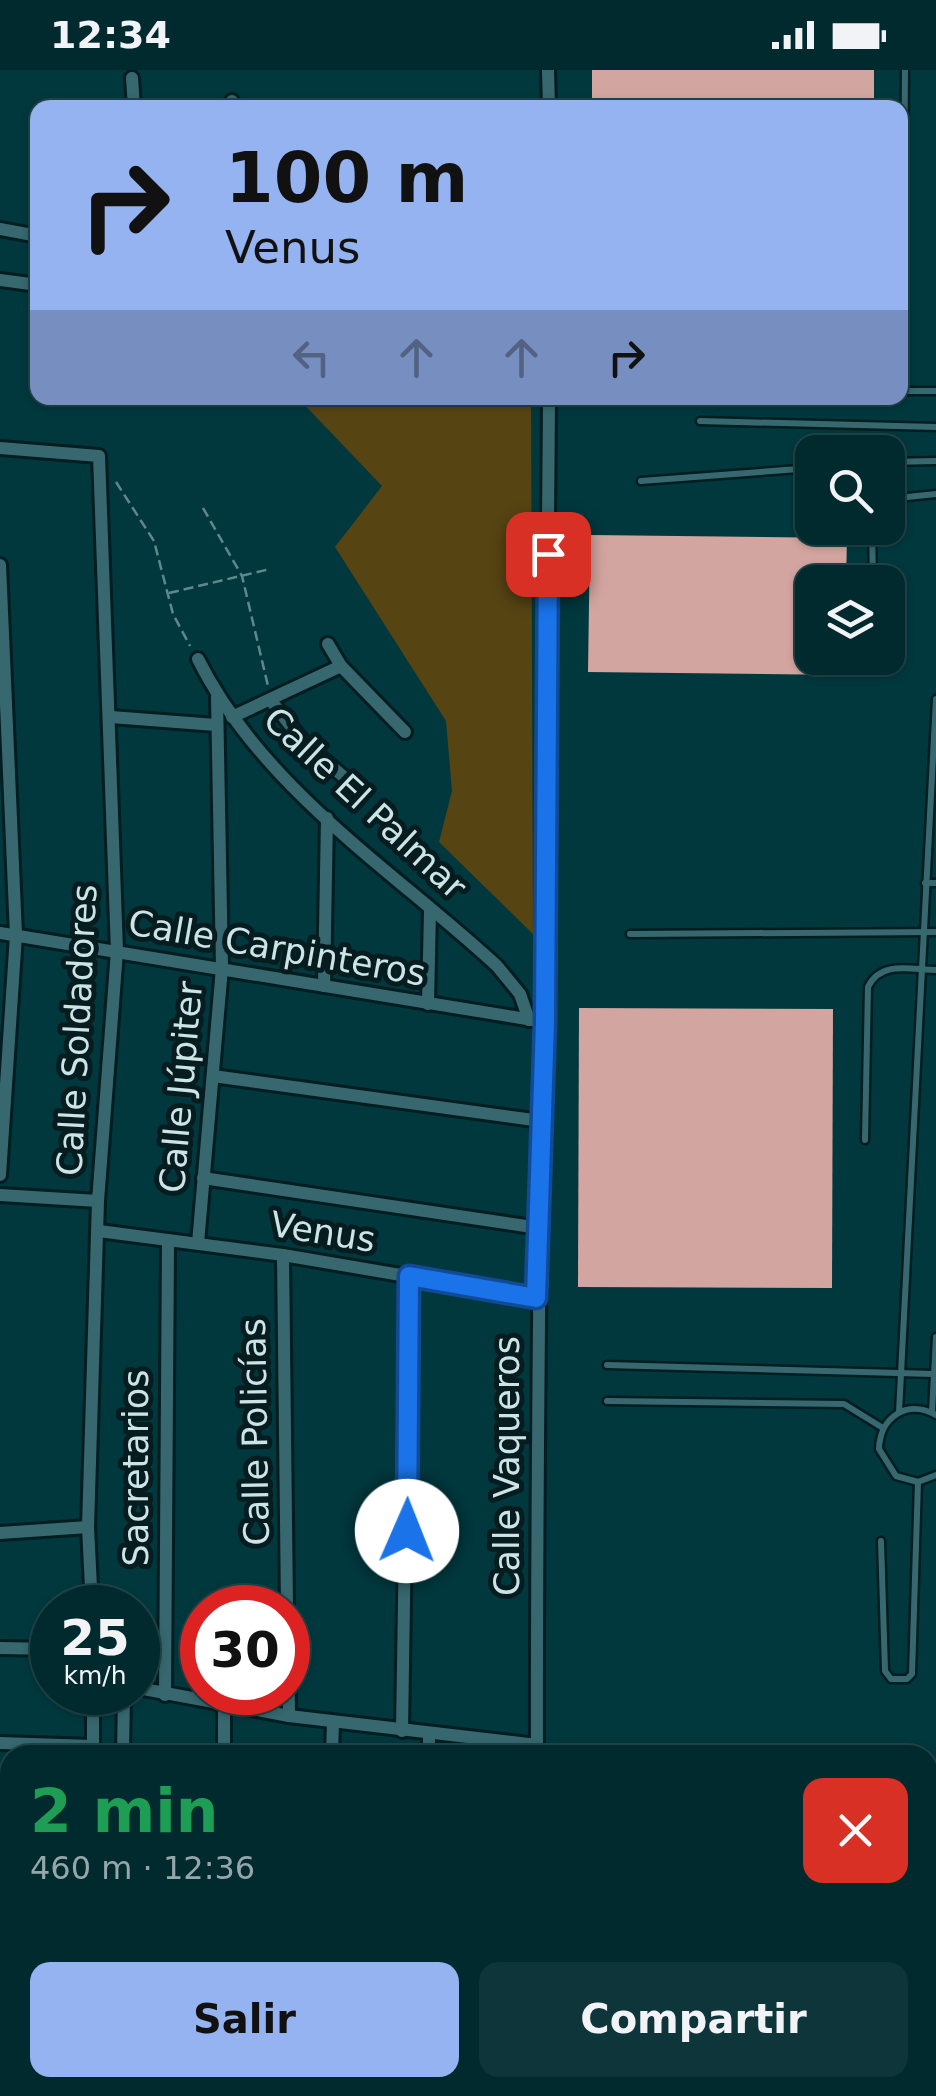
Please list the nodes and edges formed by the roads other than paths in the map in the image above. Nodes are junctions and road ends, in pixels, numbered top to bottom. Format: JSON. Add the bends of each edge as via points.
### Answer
{"nodes":[{"id":1,"x":548,"y":70,"type":"edge"},
{"id":2,"x":905,"y":70,"type":"edge"},
{"id":3,"x":132,"y":78,"type":"dead end"},
{"id":4,"x":133,"y":100,"type":"edge"},
{"id":5,"x":548,"y":100,"type":"edge"},
{"id":6,"x":905,"y":100,"type":"edge"},
{"id":7,"x":0,"y":229,"type":"edge"},
{"id":8,"x":30,"y":235,"type":"edge"},
{"id":9,"x":0,"y":280,"type":"edge"},
{"id":10,"x":30,"y":284,"type":"edge"},
{"id":11,"x":936,"y":390,"type":"edge"},
{"id":12,"x":908,"y":391,"type":"edge"},
{"id":13,"x":549,"y":405,"type":"edge"},
{"id":14,"x":700,"y":421,"type":"dead end"},
{"id":15,"x":936,"y":427,"type":"edge"},
{"id":16,"x":0,"y":448,"type":"edge"},
{"id":17,"x":936,"y":461,"type":"edge"},
{"id":18,"x":905,"y":462,"type":"edge"},
{"id":19,"x":795,"y":469,"type":"edge"},
{"id":20,"x":640,"y":481,"type":"dead end"},
{"id":21,"x":936,"y":494,"type":"edge"},
{"id":22,"x":905,"y":498,"type":"edge"},
{"id":23,"x":0,"y":564,"type":"edge"},
{"id":24,"x":328,"y":644,"type":"dead end"},
{"id":25,"x":198,"y":660,"type":"road end"},
{"id":26,"x":341,"y":666,"type":"junction"},
{"id":27,"x":217,"y":696,"type":"junction"},
{"id":28,"x":936,"y":699,"type":"edge"},
{"id":29,"x":272,"y":702,"type":"junction"},
{"id":30,"x":111,"y":717,"type":"junction"},
{"id":31,"x":232,"y":717,"type":"junction"},
{"id":32,"x":216,"y":725,"type":"junction"},
{"id":33,"x":405,"y":732,"type":"dead end"},
{"id":34,"x":344,"y":777,"type":"dead end"},
{"id":35,"x":327,"y":818,"type":"junction"},
{"id":36,"x":932,"y":847,"type":"edge"},
{"id":37,"x":925,"y":882,"type":"junction"},
{"id":38,"x":936,"y":884,"type":"edge"},
{"id":39,"x":430,"y":910,"type":"junction"},
{"id":40,"x":922,"y":932,"type":"junction"},
{"id":41,"x":936,"y":932,"type":"edge"},
{"id":42,"x":0,"y":933,"type":"edge"},
{"id":43,"x":630,"y":934,"type":"dead end"},
{"id":44,"x":16,"y":935,"type":"junction"},
{"id":45,"x":117,"y":951,"type":"junction"},
{"id":46,"x":222,"y":968,"type":"junction"},
{"id":47,"x":922,"y":970,"type":"junction"},
{"id":48,"x":936,"y":970,"type":"edge"},
{"id":49,"x":324,"y":986,"type":"junction"},
{"id":50,"x":428,"y":1004,"type":"junction"},
{"id":51,"x":530,"y":1020,"type":"junction"},
{"id":52,"x":545,"y":1022,"type":"junction"},
{"id":53,"x":213,"y":1076,"type":"junction"},
{"id":54,"x":542,"y":1121,"type":"junction"},
{"id":55,"x":865,"y":1140,"type":"dead end"},
{"id":56,"x":0,"y":1176,"type":"edge"},
{"id":57,"x":204,"y":1178,"type":"junction"},
{"id":58,"x":0,"y":1195,"type":"edge"},
{"id":59,"x":98,"y":1201,"type":"junction"},
{"id":60,"x":538,"y":1228,"type":"junction"},
{"id":61,"x":99,"y":1232,"type":"junction"},
{"id":62,"x":168,"y":1241,"type":"junction"},
{"id":63,"x":198,"y":1244,"type":"junction"},
{"id":64,"x":284,"y":1255,"type":"junction"},
{"id":65,"x":409,"y":1276,"type":"junction"},
{"id":66,"x":536,"y":1298,"type":"junction"},
{"id":67,"x":936,"y":1337,"type":"edge"},
{"id":68,"x":607,"y":1365,"type":"dead end"},
{"id":69,"x":900,"y":1372,"type":"junction"},
{"id":70,"x":934,"y":1374,"type":"edge"},
{"id":71,"x":606,"y":1401,"type":"dead end"},
{"id":72,"x":899,"y":1412,"type":"junction"},
{"id":73,"x":934,"y":1413,"type":"edge"},
{"id":74,"x":883,"y":1428,"type":"junction"},
{"id":75,"x":936,"y":1478,"type":"edge"},
{"id":76,"x":921,"y":1481,"type":"junction"},
{"id":77,"x":88,"y":1527,"type":"junction"},
{"id":78,"x":0,"y":1533,"type":"edge"},
{"id":79,"x":881,"y":1541,"type":"dead end"},
{"id":80,"x":91,"y":1585,"type":"edge"},
{"id":81,"x":287,"y":1585,"type":"edge"},
{"id":82,"x":0,"y":1648,"type":"edge"},
{"id":83,"x":30,"y":1649,"type":"edge"},
{"id":84,"x":160,"y":1694,"type":"edge"},
{"id":85,"x":165,"y":1695,"type":"junction"},
{"id":86,"x":180,"y":1698,"type":"edge"},
{"id":87,"x":94,"y":1715,"type":"edge"},
{"id":88,"x":124,"y":1715,"type":"edge"},
{"id":89,"x":224,"y":1715,"type":"edge"},
{"id":90,"x":281,"y":1715,"type":"edge"},
{"id":91,"x":288,"y":1716,"type":"joint"},
{"id":92,"x":334,"y":1722,"type":"junction"},
{"id":93,"x":402,"y":1731,"type":"junction"},
{"id":94,"x":429,"y":1735,"type":"junction"},
{"id":95,"x":0,"y":1743,"type":"edge"},
{"id":96,"x":27,"y":1745,"type":"edge"},
{"id":97,"x":93,"y":1745,"type":"edge"},
{"id":98,"x":124,"y":1745,"type":"edge"},
{"id":99,"x":224,"y":1745,"type":"edge"},
{"id":100,"x":333,"y":1745,"type":"edge"},
{"id":101,"x":429,"y":1745,"type":"edge"},
{"id":102,"x":501,"y":1745,"type":"edge"},
{"id":103,"x":537,"y":1745,"type":"edge"}],
"edges":[{"from":1,"to":5,"type":"street"},
{"from":2,"to":6,"type":"lane"},
{"from":3,"to":4,"type":"street"},
{"from":7,"to":8,"type":"street"},
{"from":9,"to":10,"type":"street"},
{"from":11,"to":12,"type":"lane"},
{"from":13,"to":52,"type":"street","name":"Calle Vaqueros"},
{"from":14,"to":15,"type":"lane"},
{"from":16,"to":30,"type":"street","name":"Calle Soldadores","via":[[98,456]]},
{"from":17,"to":18,"type":"lane"},
{"from":19,"to":20,"type":"lane"},
{"from":21,"to":22,"type":"lane"},
{"from":23,"to":44,"type":"street"},
{"from":24,"to":26,"type":"street"},
{"from":25,"to":27,"type":"street","name":"Calle El Palmar"},
{"from":26,"to":29,"type":"street"},
{"from":26,"to":33,"type":"street"},
{"from":27,"to":31,"type":"street","name":"Calle El Palmar"},
{"from":27,"to":32,"type":"street","name":"Calle Júpiter"},
{"from":28,"to":36,"type":"lane"},
{"from":29,"to":31,"type":"street"},
{"from":29,"to":34,"type":"street","via":[[304,744]]},
{"from":30,"to":32,"type":"street"},
{"from":30,"to":45,"type":"street","name":"Calle Soldadores"},
{"from":31,"to":35,"type":"street","name":"Calle El Palmar"},
{"from":32,"to":46,"type":"street","name":"Calle Júpiter"},
{"from":35,"to":39,"type":"street","name":"Calle El Palmar"},
{"from":35,"to":49,"type":"street"},
{"from":36,"to":37,"type":"lane"},
{"from":37,"to":38,"type":"lane"},
{"from":37,"to":40,"type":"lane"},
{"from":39,"to":50,"type":"street"},
{"from":39,"to":51,"type":"street","name":"Calle El Palmar","via":[[497,966],[520,994]]},
{"from":40,"to":41,"type":"lane"},
{"from":40,"to":43,"type":"lane"},
{"from":40,"to":47,"type":"lane"},
{"from":42,"to":44,"type":"street","name":"Calle Carpinteros"},
{"from":44,"to":45,"type":"street","name":"Calle Carpinteros"},
{"from":44,"to":56,"type":"street"},
{"from":45,"to":46,"type":"street","name":"Calle Carpinteros"},
{"from":45,"to":59,"type":"street","name":"Calle Soldadores"},
{"from":46,"to":49,"type":"street","name":"Calle Carpinteros"},
{"from":46,"to":53,"type":"street","name":"Calle Júpiter"},
{"from":47,"to":48,"type":"lane"},
{"from":47,"to":55,"type":"lane","via":[[888,969],[868,986]]},
{"from":47,"to":69,"type":"lane"},
{"from":49,"to":50,"type":"street","name":"Calle Carpinteros"},
{"from":50,"to":51,"type":"street","name":"Calle Carpinteros"},
{"from":51,"to":52,"type":"street","name":"Calle Carpinteros"},
{"from":52,"to":54,"type":"street","name":"Calle Vaqueros"},
{"from":53,"to":54,"type":"street"},
{"from":53,"to":57,"type":"street","name":"Calle Júpiter"},
{"from":54,"to":60,"type":"street","name":"Calle Vaqueros"},
{"from":57,"to":60,"type":"street"},
{"from":57,"to":63,"type":"street","name":"Calle Júpiter"},
{"from":58,"to":59,"type":"street"},
{"from":59,"to":61,"type":"street","name":"Calle Soldadores"},
{"from":60,"to":66,"type":"street","name":"Calle Vaqueros"},
{"from":61,"to":62,"type":"street","name":"Venus"},
{"from":61,"to":77,"type":"street","name":"Calle Soldadores"},
{"from":62,"to":63,"type":"street","name":"Venus"},
{"from":62,"to":85,"type":"street","name":"Sacretarios"},
{"from":63,"to":64,"type":"street","name":"Venus"},
{"from":64,"to":65,"type":"street","name":"Venus"},
{"from":64,"to":81,"type":"street","name":"Calle Policías"},
{"from":65,"to":66,"type":"street","name":"Venus"},
{"from":65,"to":93,"type":"street"},
{"from":66,"to":103,"type":"street","name":"Calle Vaqueros"},
{"from":67,"to":70,"type":"lane"},
{"from":68,"to":69,"type":"lane"},
{"from":69,"to":70,"type":"lane"},
{"from":69,"to":72,"type":"lane"},
{"from":70,"to":73,"type":"lane"},
{"from":71,"to":74,"type":"lane","via":[[844,1404]]},
{"from":72,"to":73,"type":"lane"},
{"from":72,"to":74,"type":"lane"},
{"from":74,"to":76,"type":"lane","via":[[882,1460],[896,1476]]},
{"from":75,"to":76,"type":"lane"},
{"from":76,"to":79,"type":"lane","via":[[907,1679],[890,1679],[885,1671]]},
{"from":77,"to":78,"type":"street"},
{"from":77,"to":80,"type":"street","name":"Calle Soldadores"},
{"from":82,"to":83,"type":"street"},
{"from":84,"to":85,"type":"street"},
{"from":85,"to":86,"type":"street"},
{"from":87,"to":97,"type":"street"},
{"from":88,"to":98,"type":"street"},
{"from":89,"to":99,"type":"street"},
{"from":90,"to":91,"type":"street"},
{"from":91,"to":92,"type":"street"},
{"from":92,"to":93,"type":"street"},
{"from":92,"to":100,"type":"street"},
{"from":93,"to":94,"type":"street"},
{"from":94,"to":101,"type":"street"},
{"from":94,"to":102,"type":"street"},
{"from":95,"to":96,"type":"street"}]}
